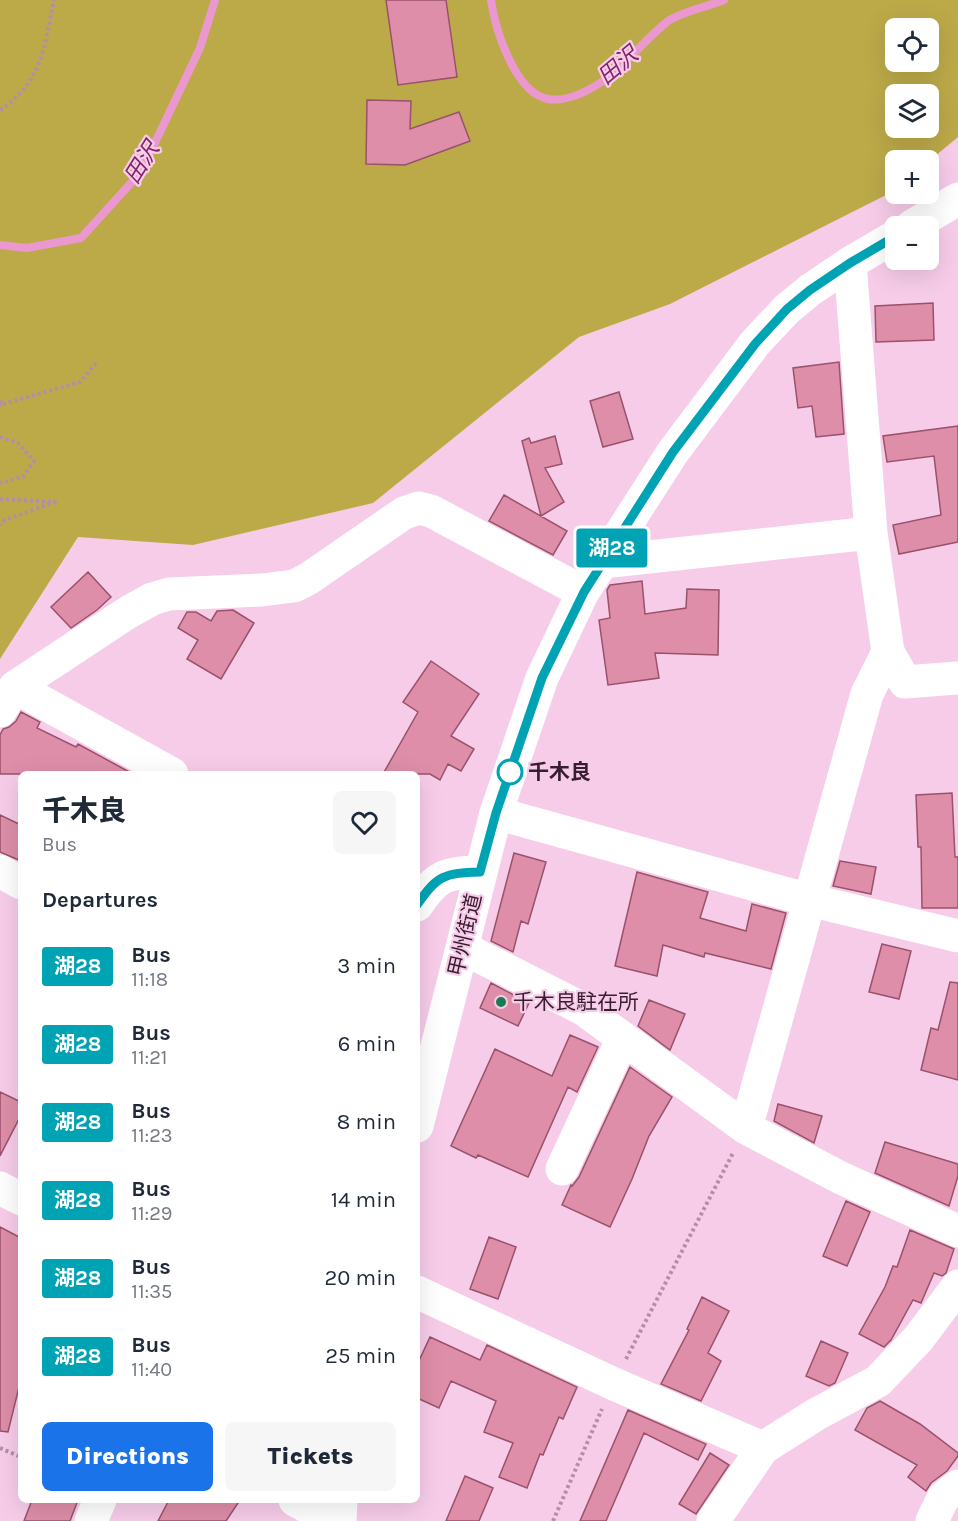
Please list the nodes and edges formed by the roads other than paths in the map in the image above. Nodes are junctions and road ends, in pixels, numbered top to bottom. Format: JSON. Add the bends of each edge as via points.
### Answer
{"nodes":[{"id":1,"x":958,"y":199,"type":"edge"},
{"id":2,"x":929,"y":216,"type":"edge"},
{"id":3,"x":885,"y":242,"type":"edge"},
{"id":4,"x":850,"y":263,"type":"junction"},
{"id":5,"x":871,"y":533,"type":"junction"},
{"id":6,"x":602,"y":562,"type":"junction"},
{"id":7,"x":584,"y":592,"type":"junction"},
{"id":8,"x":888,"y":652,"type":"junction"},
{"id":9,"x":958,"y":678,"type":"edge"},
{"id":10,"x":7,"y":699,"type":"edge"},
{"id":11,"x":134,"y":765,"type":"edge"},
{"id":12,"x":159,"y":771,"type":"edge"},
{"id":13,"x":496,"y":813,"type":"junction"},
{"id":14,"x":0,"y":871,"type":"edge"},
{"id":15,"x":480,"y":872,"type":"junction"},
{"id":16,"x":18,"y":880,"type":"edge"},
{"id":17,"x":420,"y":900,"type":"edge"},
{"id":18,"x":809,"y":900,"type":"junction"},
{"id":19,"x":958,"y":936,"type":"edge"},
{"id":20,"x":463,"y":948,"type":"junction"},
{"id":21,"x":623,"y":1038,"type":"junction"},
{"id":22,"x":420,"y":1114,"type":"edge"},
{"id":23,"x":746,"y":1128,"type":"junction"},
{"id":24,"x":562,"y":1169,"type":"dead end"},
{"id":25,"x":0,"y":1188,"type":"edge"},
{"id":26,"x":18,"y":1197,"type":"edge"},
{"id":27,"x":958,"y":1231,"type":"edge"},
{"id":28,"x":958,"y":1286,"type":"edge"},
{"id":29,"x":420,"y":1293,"type":"edge"},
{"id":30,"x":763,"y":1448,"type":"junction"},
{"id":31,"x":958,"y":1486,"type":"edge"},
{"id":32,"x":99,"y":1503,"type":"edge"},
{"id":33,"x":300,"y":1503,"type":"edge"},
{"id":34,"x":341,"y":1503,"type":"edge"},
{"id":35,"x":91,"y":1521,"type":"edge"},
{"id":36,"x":333,"y":1521,"type":"edge"},
{"id":37,"x":340,"y":1521,"type":"edge"},
{"id":38,"x":713,"y":1521,"type":"edge"},
{"id":39,"x":932,"y":1521,"type":"edge"}],
"edges":[{"from":1,"to":2,"type":"main road"},
{"from":3,"to":4,"type":"main road","name":"甲州街道"},
{"from":4,"to":5,"type":"main road"},
{"from":4,"to":6,"type":"main road","name":"甲州街道","via":[[802,296],[755,344],[673,452]]},
{"from":5,"to":6,"type":"main road"},
{"from":5,"to":8,"type":"main road"},
{"from":6,"to":7,"type":"main road","name":"甲州街道"},
{"from":7,"to":10,"type":"main road","via":[[419,508],[404,513],[294,586],[169,594],[152,599],[51,662]]},
{"from":7,"to":13,"type":"main road","name":"甲州街道","via":[[542,678]]},
{"from":8,"to":9,"type":"main road","via":[[905,682]]},
{"from":8,"to":18,"type":"main road","via":[[867,694]]},
{"from":10,"to":11,"type":"main road"},
{"from":11,"to":12,"type":"main road"},
{"from":13,"to":15,"type":"main road","name":"甲州街道"},
{"from":13,"to":18,"type":"main road"},
{"from":14,"to":16,"type":"main road"},
{"from":15,"to":17,"type":"main road","via":[[452,873],[434,883]]},
{"from":15,"to":20,"type":"main road","name":"甲州街道"},
{"from":18,"to":19,"type":"main road"},
{"from":18,"to":23,"type":"main road"},
{"from":20,"to":21,"type":"main road","via":[[583,1009]]},
{"from":20,"to":22,"type":"main road","name":"甲州街道"},
{"from":21,"to":23,"type":"main road"},
{"from":21,"to":24,"type":"main road"},
{"from":23,"to":27,"type":"main road","via":[[841,1178]]},
{"from":25,"to":26,"type":"main road"},
{"from":28,"to":30,"type":"main road","via":[[918,1339],[879,1381]]},
{"from":29,"to":30,"type":"main road"},
{"from":30,"to":38,"type":"main road"},
{"from":31,"to":39,"type":"main road","via":[[943,1498]]},
{"from":32,"to":35,"type":"main road"},
{"from":33,"to":36,"type":"main road"},
{"from":34,"to":37,"type":"main road"}]}
